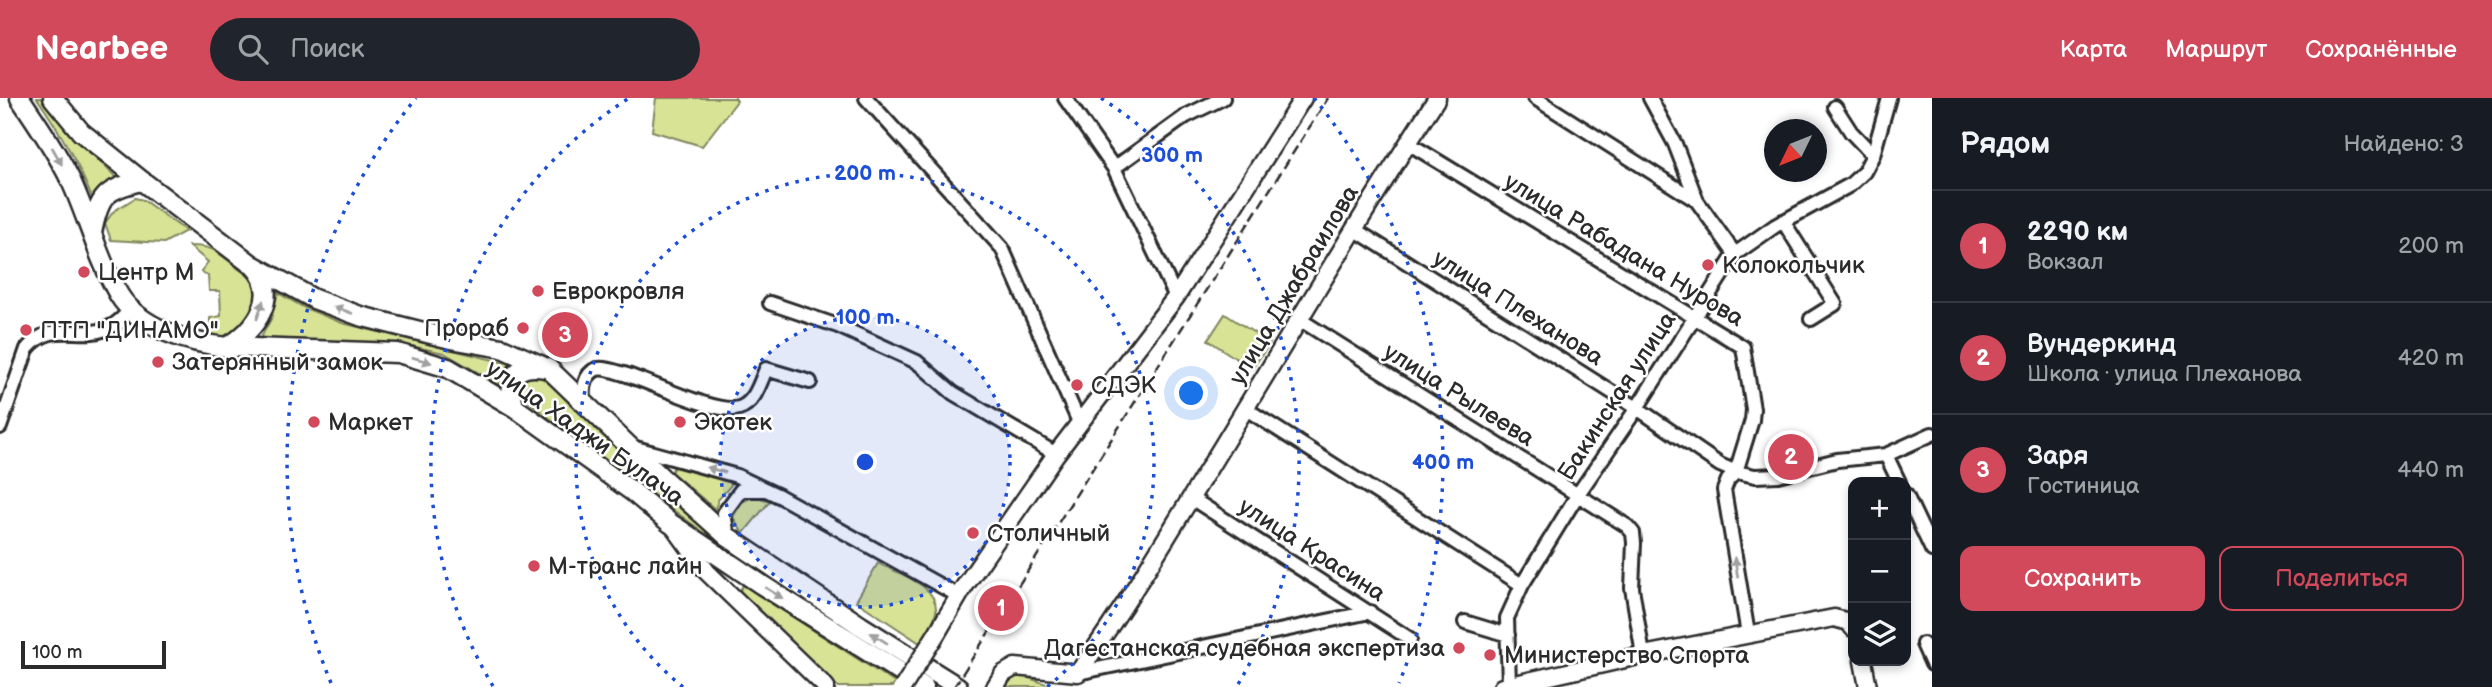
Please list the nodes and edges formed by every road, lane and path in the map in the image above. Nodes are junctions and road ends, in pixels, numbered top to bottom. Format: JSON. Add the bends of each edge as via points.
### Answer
{"nodes":[{"id":1,"x":20,"y":98,"type":"edge"},
{"id":2,"x":53,"y":98,"type":"edge"},
{"id":3,"x":866,"y":98,"type":"edge"},
{"id":4,"x":1223,"y":98,"type":"edge"},
{"id":5,"x":1303,"y":98,"type":"edge"},
{"id":6,"x":1437,"y":98,"type":"edge"},
{"id":7,"x":1535,"y":98,"type":"edge"},
{"id":8,"x":1650,"y":98,"type":"edge"},
{"id":9,"x":1889,"y":98,"type":"edge"},
{"id":10,"x":1072,"y":100,"type":"edge"},
{"id":11,"x":1835,"y":107,"type":"dead end"},
{"id":12,"x":1408,"y":143,"type":"junction"},
{"id":13,"x":1873,"y":155,"type":"junction"},
{"id":14,"x":1114,"y":168,"type":"junction"},
{"id":15,"x":142,"y":181,"type":"junction"},
{"id":16,"x":1697,"y":201,"type":"junction"},
{"id":17,"x":1783,"y":221,"type":"junction"},
{"id":18,"x":1354,"y":229,"type":"junction"},
{"id":19,"x":92,"y":234,"type":"junction"},
{"id":20,"x":1735,"y":254,"type":"junction"},
{"id":21,"x":251,"y":264,"type":"junction"},
{"id":22,"x":1176,"y":297,"type":"junction"},
{"id":23,"x":770,"y":303,"type":"dead end"},
{"id":24,"x":131,"y":309,"type":"junction"},
{"id":25,"x":1694,"y":318,"type":"junction"},
{"id":26,"x":1299,"y":319,"type":"junction"},
{"id":27,"x":1811,"y":319,"type":"dead end"},
{"id":28,"x":227,"y":347,"type":"junction"},
{"id":29,"x":549,"y":369,"type":"junction"},
{"id":30,"x":810,"y":382,"type":"dead end"},
{"id":31,"x":584,"y":402,"type":"junction"},
{"id":32,"x":514,"y":407,"type":"junction"},
{"id":33,"x":1637,"y":408,"type":"junction"},
{"id":34,"x":1245,"y":409,"type":"junction"},
{"id":35,"x":1079,"y":422,"type":"junction"},
{"id":36,"x":0,"y":427,"type":"edge"},
{"id":37,"x":1932,"y":434,"type":"edge"},
{"id":38,"x":629,"y":446,"type":"junction"},
{"id":39,"x":1056,"y":454,"type":"junction"},
{"id":40,"x":1886,"y":455,"type":"junction"},
{"id":41,"x":1736,"y":472,"type":"junction"},
{"id":42,"x":1897,"y":477,"type":"edge"},
{"id":43,"x":1578,"y":494,"type":"junction"},
{"id":44,"x":779,"y":496,"type":"junction"},
{"id":45,"x":1191,"y":498,"type":"junction"},
{"id":46,"x":1911,"y":506,"type":"edge"},
{"id":47,"x":670,"y":523,"type":"junction"},
{"id":48,"x":728,"y":537,"type":"junction"},
{"id":49,"x":1932,"y":550,"type":"edge"},
{"id":50,"x":717,"y":554,"type":"junction"},
{"id":51,"x":707,"y":572,"type":"junction"},
{"id":52,"x":1522,"y":584,"type":"junction"},
{"id":53,"x":959,"y":596,"type":"junction"},
{"id":54,"x":1370,"y":612,"type":"junction"},
{"id":55,"x":1465,"y":622,"type":"dead end"},
{"id":56,"x":1848,"y":624,"type":"edge"},
{"id":57,"x":1748,"y":634,"type":"junction"},
{"id":58,"x":1508,"y":635,"type":"junction"},
{"id":59,"x":1410,"y":639,"type":"dead end"},
{"id":60,"x":1923,"y":644,"type":"dead end"},
{"id":61,"x":1643,"y":655,"type":"junction"},
{"id":62,"x":1932,"y":664,"type":"edge"},
{"id":63,"x":1864,"y":666,"type":"edge"},
{"id":64,"x":999,"y":680,"type":"edge"},
{"id":65,"x":1079,"y":680,"type":"edge"},
{"id":66,"x":1506,"y":686,"type":"edge"},
{"id":67,"x":826,"y":687,"type":"edge"},
{"id":68,"x":903,"y":687,"type":"edge"},
{"id":69,"x":924,"y":687,"type":"edge"},
{"id":70,"x":958,"y":687,"type":"edge"},
{"id":71,"x":1868,"y":687,"type":"edge"}],
"edges":[{"from":1,"to":19,"type":"main road","name":"улица Хаджи Булача","one_way":true,"via":[[71,182]]},
{"from":2,"to":15,"type":"main road","name":"улица Хаджи Булача","via":[[81,132]]},
{"from":3,"to":35,"type":"street","via":[[1002,248]]},
{"from":4,"to":14,"type":"street","via":[[1186,116]]},
{"from":5,"to":22,"type":"street"},
{"from":6,"to":12,"type":"street","name":"улица Джабраилова"},
{"from":7,"to":16,"type":"street"},
{"from":8,"to":16,"type":"street","via":[[1675,144]]},
{"from":9,"to":13,"type":"street"},
{"from":10,"to":14,"type":"street"},
{"from":11,"to":13,"type":"street"},
{"from":12,"to":18,"type":"street","name":"улица Джабраилова"},
{"from":12,"to":25,"type":"street","name":"улица Рабадана Нурова"},
{"from":13,"to":17,"type":"street","name":"Бакинская улица","via":[[1850,185]]},
{"from":14,"to":22,"type":"street"},
{"from":15,"to":19,"type":"main road","via":[[117,186],[101,201]]},
{"from":15,"to":21,"type":"main road","name":"улица Хаджи Булача"},
{"from":16,"to":20,"type":"street"},
{"from":17,"to":20,"type":"street","name":"Бакинская улица"},
{"from":17,"to":27,"type":"street","via":[[1835,304]]},
{"from":18,"to":26,"type":"street","name":"улица Джабраилова"},
{"from":18,"to":33,"type":"street","name":"улица Плеханова"},
{"from":19,"to":24,"type":"main road","name":"улица Хаджи Булача","via":[[118,292]]},
{"from":20,"to":25,"type":"street","name":"Бакинская улица"},
{"from":28,"to":21,"type":"main road","one_way":true,"via":[[253,328],[264,302],[264,283]]},
{"from":29,"to":21,"type":"main road","name":"улица Хаджи Булача","one_way":true,"via":[[502,348],[360,316],[314,299]]},
{"from":22,"to":35,"type":"street"},
{"from":23,"to":39,"type":"street","via":[[838,326],[917,362],[953,393]]},
{"from":24,"to":28,"type":"main road","name":"улица Хаджи Булача","via":[[188,340]]},
{"from":24,"to":36,"type":"street","via":[[108,329],[55,331],[33,342]]},
{"from":25,"to":33,"type":"street","name":"Бакинская улица"},
{"from":25,"to":41,"type":"street","name":"улица Рабадана Нурова","via":[[1743,347],[1753,409]]},
{"from":26,"to":34,"type":"street","name":"улица Джабраилова"},
{"from":26,"to":43,"type":"street","name":"улица Рылеева"},
{"from":28,"to":32,"type":"main road","name":"улица Хаджи Булача","one_way":true,"via":[[398,354],[447,368]]},
{"from":29,"to":31,"type":"main road","name":"улица Хаджи Булача"},
{"from":29,"to":32,"type":"main road","via":[[531,366],[513,377]]},
{"from":30,"to":31,"type":"street","via":[[766,369],[750,401],[740,408],[724,408],[603,369],[592,372],[585,382]]},
{"from":31,"to":38,"type":"main road","name":"улица Хаджи Булача"},
{"from":32,"to":47,"type":"main road","name":"улица Хаджи Булача"},
{"from":33,"to":41,"type":"street","name":"улица Плеханова"},
{"from":33,"to":43,"type":"street","name":"Бакинская улица"},
{"from":34,"to":45,"type":"street","name":"улица Джабраилова"},
{"from":34,"to":52,"type":"street"},
{"from":35,"to":39,"type":"street"},
{"from":37,"to":40,"type":"street","name":"улица Плеханова"},
{"from":44,"to":38,"type":"street","one_way":true,"via":[[737,476]]},
{"from":38,"to":48,"type":"main road","name":"улица Хаджи Булача"},
{"from":39,"to":53,"type":"street"},
{"from":40,"to":41,"type":"street","name":"улица Плеханова","via":[[1837,460],[1778,475]]},
{"from":40,"to":42,"type":"street"},
{"from":57,"to":41,"type":"street","name":"улица Рабадана Нурова","one_way":true,"via":[[1724,503],[1724,489]]},
{"from":43,"to":52,"type":"street","name":"Бакинская улица"},
{"from":43,"to":61,"type":"street","name":"улица Рылеева","via":[[1633,533],[1632,588]]},
{"from":44,"to":48,"type":"street","via":[[741,490],[724,513]]},
{"from":44,"to":53,"type":"street"},
{"from":45,"to":54,"type":"street","name":"улица Красина"},
{"from":45,"to":65,"type":"street","name":"улица Джабраилова"},
{"from":46,"to":49,"type":"street"},
{"from":47,"to":50,"type":"main road","name":"улица Хаджи Булача"},
{"from":47,"to":51,"type":"street"},
{"from":70,"to":48,"type":"main road","name":"улица Хаджи Булача","one_way":true},
{"from":50,"to":51,"type":"street"},
{"from":50,"to":69,"type":"main road","name":"улица Хаджи Булача","one_way":true},
{"from":51,"to":67,"type":"street"},
{"from":52,"to":58,"type":"street","name":"Бакинская улица","via":[[1507,618]]},
{"from":53,"to":68,"type":"street","bridge":true},
{"from":54,"to":59,"type":"street","name":"улица Красина"},
{"from":54,"to":65,"type":"street"},
{"from":55,"to":58,"type":"street"},
{"from":56,"to":57,"type":"street","via":[[1834,618]]},
{"from":57,"to":61,"type":"street"},
{"from":58,"to":66,"type":"street","name":"Бакинская улица"},
{"from":60,"to":62,"type":"street"},
{"from":61,"to":66,"type":"street"},
{"from":63,"to":71,"type":"street"},
{"from":64,"to":65,"type":"street","via":[[1015,667]]}]}
